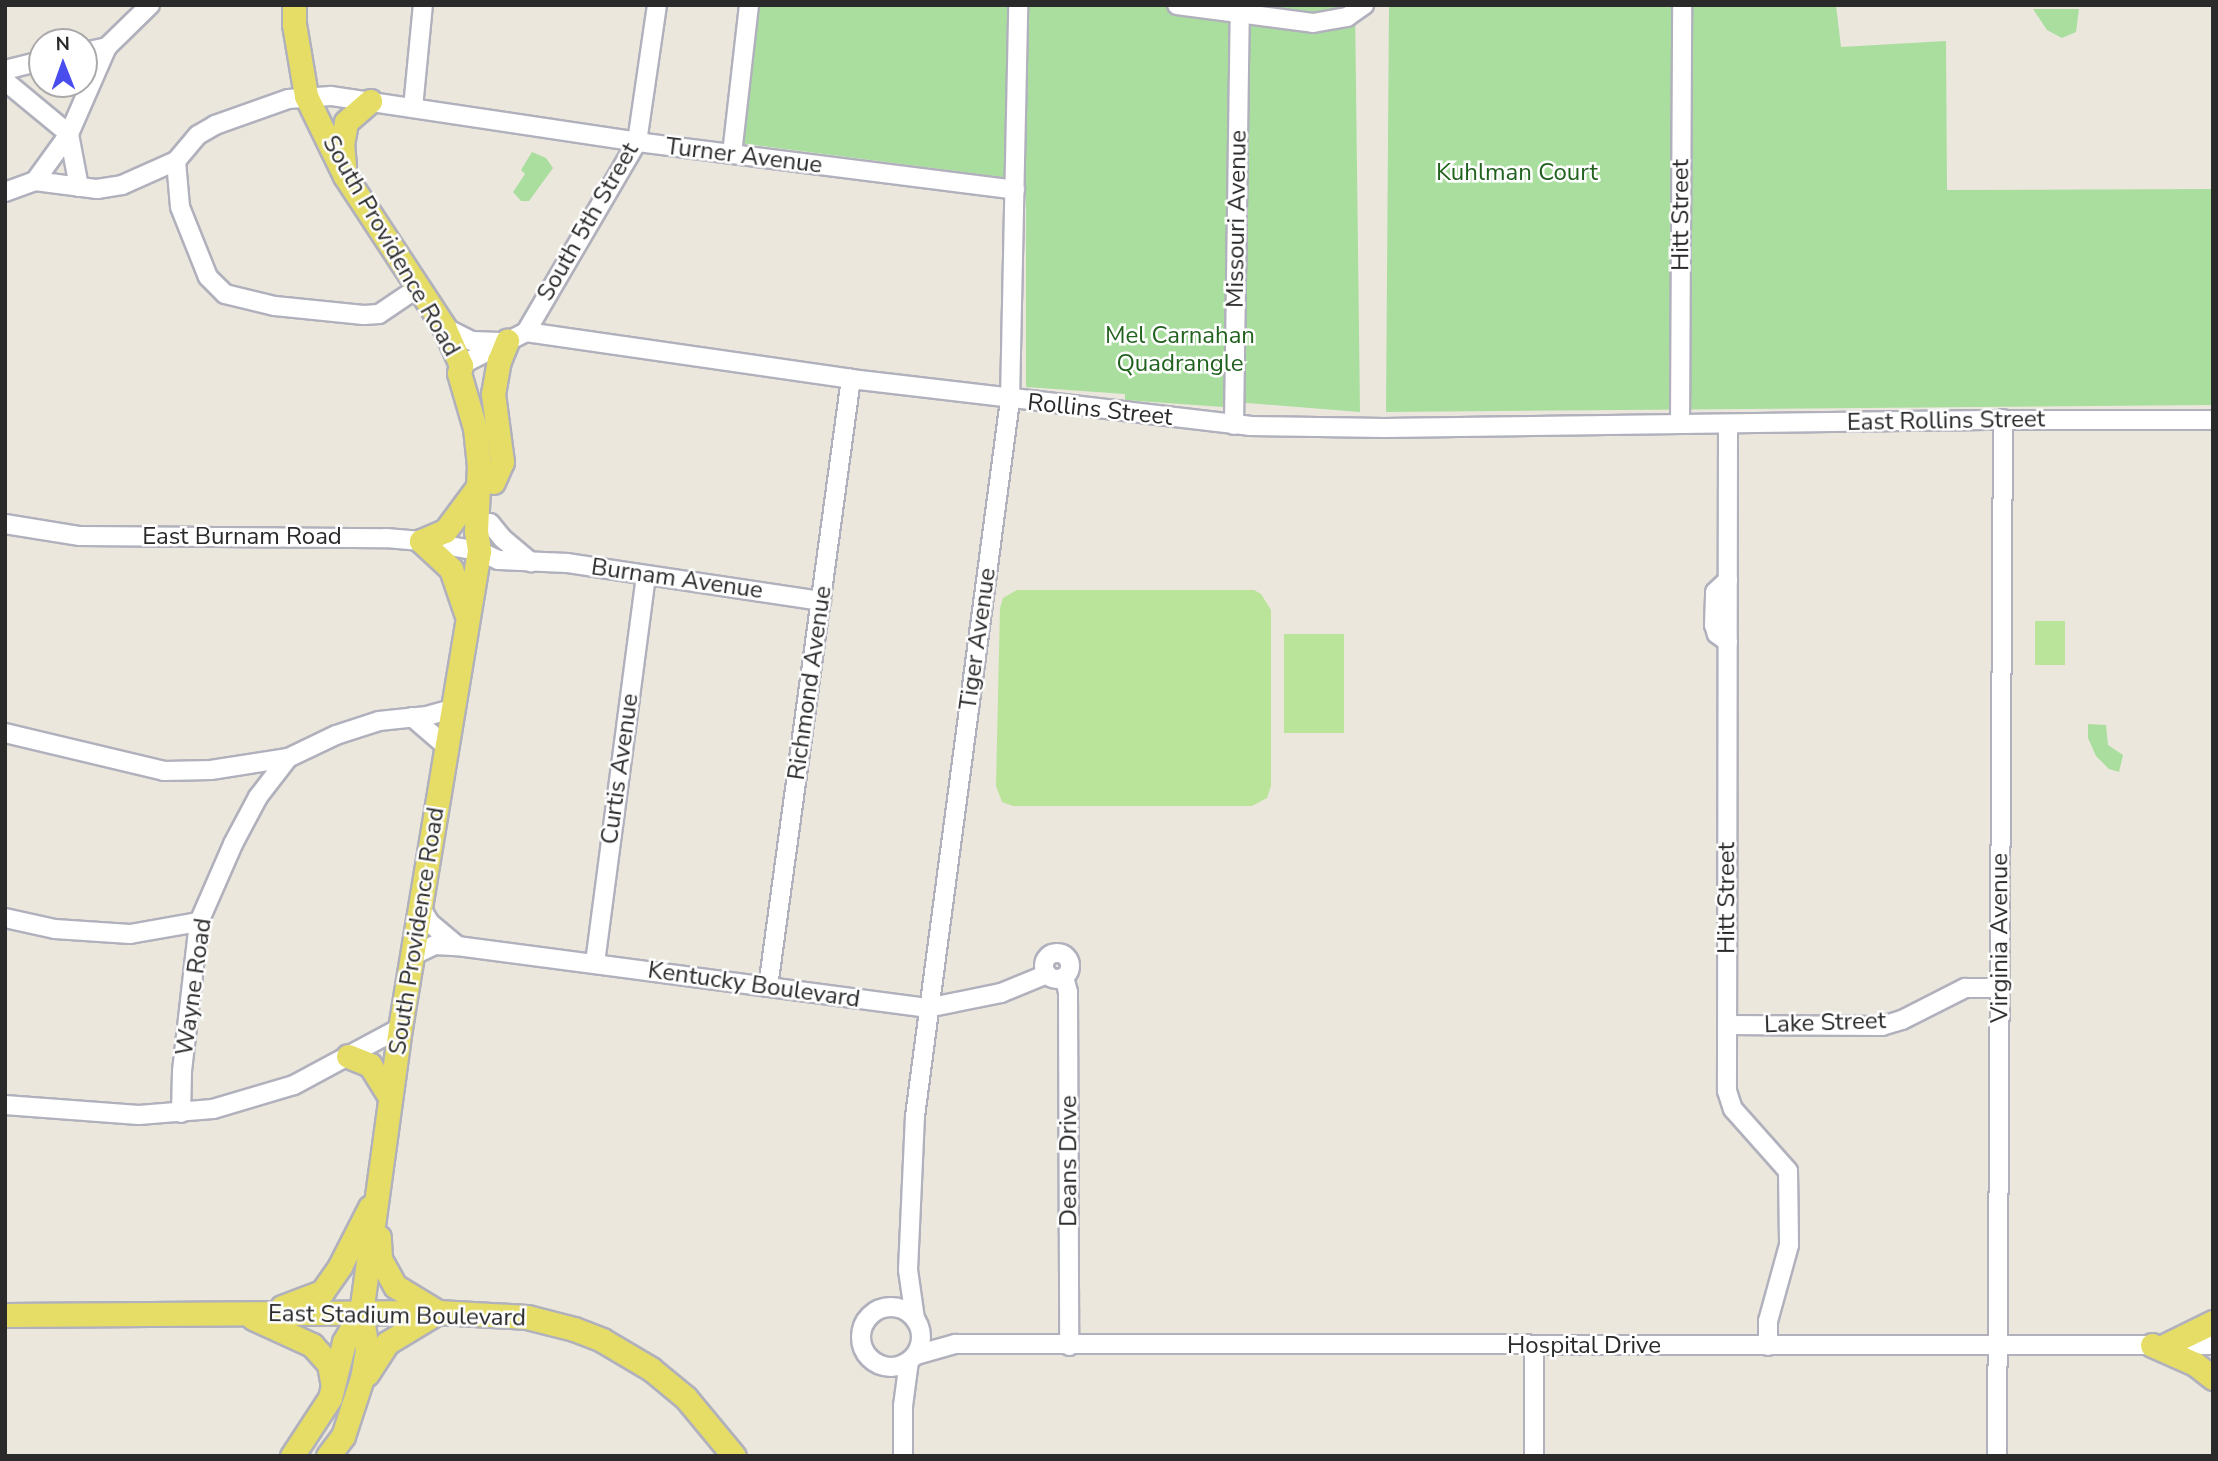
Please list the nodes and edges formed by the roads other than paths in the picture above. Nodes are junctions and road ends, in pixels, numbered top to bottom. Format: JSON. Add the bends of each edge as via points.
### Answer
{"nodes":[{"id":1,"x":150,"y":5,"type":"edge"},
{"id":2,"x":294,"y":5,"type":"edge"},
{"id":3,"x":423,"y":5,"type":"edge"},
{"id":4,"x":657,"y":5,"type":"edge"},
{"id":5,"x":749,"y":5,"type":"edge"},
{"id":6,"x":1018,"y":5,"type":"edge"},
{"id":7,"x":1177,"y":5,"type":"edge"},
{"id":8,"x":1364,"y":5,"type":"edge"},
{"id":9,"x":1682,"y":5,"type":"edge"},
{"id":10,"x":1240,"y":14,"type":"junction"},
{"id":11,"x":107,"y":47,"type":"junction"},
{"id":12,"x":98,"y":49,"type":"edge"},
{"id":13,"x":28,"y":64,"type":"edge"},
{"id":14,"x":5,"y":70,"type":"edge"},
{"id":15,"x":5,"y":81,"type":"edge"},
{"id":16,"x":306,"y":96,"type":"junction"},
{"id":17,"x":370,"y":102,"type":"junction"},
{"id":18,"x":413,"y":108,"type":"junction"},
{"id":19,"x":69,"y":134,"type":"junction"},
{"id":20,"x":637,"y":142,"type":"junction"},
{"id":21,"x":732,"y":154,"type":"junction"},
{"id":22,"x":176,"y":161,"type":"junction"},
{"id":23,"x":345,"y":176,"type":"junction"},
{"id":24,"x":35,"y":181,"type":"junction"},
{"id":25,"x":79,"y":187,"type":"junction"},
{"id":26,"x":1015,"y":190,"type":"junction"},
{"id":27,"x":5,"y":192,"type":"edge"},
{"id":28,"x":419,"y":287,"type":"junction"},
{"id":29,"x":444,"y":327,"type":"junction"},
{"id":30,"x":516,"y":336,"type":"junction"},
{"id":31,"x":461,"y":365,"type":"junction"},
{"id":32,"x":851,"y":379,"type":"junction"},
{"id":33,"x":1010,"y":400,"type":"junction"},
{"id":34,"x":2003,"y":419,"type":"junction"},
{"id":35,"x":2213,"y":420,"type":"edge"},
{"id":36,"x":1680,"y":424,"type":"junction"},
{"id":37,"x":1728,"y":424,"type":"junction"},
{"id":38,"x":1234,"y":425,"type":"junction"},
{"id":39,"x":486,"y":483,"type":"junction"},
{"id":40,"x":490,"y":523,"type":"junction"},
{"id":41,"x":5,"y":524,"type":"edge"},
{"id":42,"x":421,"y":541,"type":"junction"},
{"id":43,"x":479,"y":551,"type":"junction"},
{"id":44,"x":531,"y":562,"type":"junction"},
{"id":45,"x":646,"y":575,"type":"junction"},
{"id":46,"x":821,"y":601,"type":"junction"},
{"id":47,"x":468,"y":618,"type":"junction"},
{"id":48,"x":453,"y":709,"type":"junction"},
{"id":49,"x":412,"y":718,"type":"junction"},
{"id":50,"x":5,"y":733,"type":"edge"},
{"id":51,"x":447,"y":747,"type":"junction"},
{"id":52,"x":288,"y":758,"type":"junction"},
{"id":53,"x":420,"y":906,"type":"junction"},
{"id":54,"x":5,"y":918,"type":"edge"},
{"id":55,"x":199,"y":922,"type":"junction"},
{"id":56,"x":457,"y":946,"type":"junction"},
{"id":57,"x":412,"y":956,"type":"junction"},
{"id":58,"x":594,"y":963,"type":"junction"},
{"id":59,"x":1055,"y":976,"type":"joint"},
{"id":60,"x":768,"y":987,"type":"junction"},
{"id":61,"x":2000,"y":988,"type":"junction"},
{"id":62,"x":927,"y":1008,"type":"junction"},
{"id":63,"x":1727,"y":1025,"type":"junction"},
{"id":64,"x":400,"y":1028,"type":"junction"},
{"id":65,"x":348,"y":1056,"type":"junction"},
{"id":66,"x":390,"y":1097,"type":"junction"},
{"id":67,"x":5,"y":1105,"type":"edge"},
{"id":68,"x":181,"y":1113,"type":"junction"},
{"id":69,"x":377,"y":1195,"type":"junction"},
{"id":70,"x":908,"y":1270,"type":"junction"},
{"id":71,"x":888,"y":1307,"type":"junction"},
{"id":72,"x":361,"y":1312,"type":"junction"},
{"id":73,"x":438,"y":1312,"type":"junction"},
{"id":74,"x":240,"y":1313,"type":"junction"},
{"id":75,"x":5,"y":1315,"type":"edge"},
{"id":76,"x":2213,"y":1322,"type":"edge"},
{"id":77,"x":917,"y":1323,"type":"junction"},
{"id":78,"x":955,"y":1344,"type":"junction"},
{"id":79,"x":2159,"y":1345,"type":"junction"},
{"id":80,"x":2213,"y":1345,"type":"edge"},
{"id":81,"x":1069,"y":1346,"type":"junction"},
{"id":82,"x":1534,"y":1346,"type":"junction"},
{"id":83,"x":1768,"y":1346,"type":"junction"},
{"id":84,"x":1998,"y":1346,"type":"junction"},
{"id":85,"x":912,"y":1358,"type":"junction"},
{"id":86,"x":882,"y":1366,"type":"junction"},
{"id":87,"x":2213,"y":1378,"type":"edge"},
{"id":88,"x":333,"y":1387,"type":"junction"},
{"id":89,"x":357,"y":1393,"type":"junction"},
{"id":90,"x":903,"y":1406,"type":"junction"},
{"id":91,"x":292,"y":1456,"type":"edge"},
{"id":92,"x":328,"y":1456,"type":"edge"},
{"id":93,"x":734,"y":1456,"type":"edge"},
{"id":94,"x":903,"y":1456,"type":"edge"},
{"id":95,"x":1534,"y":1456,"type":"edge"},
{"id":96,"x":1997,"y":1456,"type":"edge"}],
"edges":[{"from":1,"to":11,"type":"street"},
{"from":2,"to":16,"type":"main road","name":"South Providence Road"},
{"from":3,"to":18,"type":"street"},
{"from":4,"to":20,"type":"street","name":"South 5th Street"},
{"from":5,"to":21,"type":"street"},
{"from":6,"to":26,"type":"street","name":"Tiger Avenue"},
{"from":7,"to":10,"type":"street"},
{"from":8,"to":10,"type":"street","via":[[1347,17],[1313,23]]},
{"from":9,"to":36,"type":"street","name":"Hitt Street"},
{"from":10,"to":38,"type":"street","name":"Missouri Avenue"},
{"from":11,"to":12,"type":"street"},
{"from":11,"to":19,"type":"street"},
{"from":13,"to":14,"type":"street"},
{"from":15,"to":19,"type":"street"},
{"from":16,"to":17,"type":"street","name":"Turner Avenue"},
{"from":16,"to":22,"type":"street","name":"Turner Avenue","via":[[215,125],[198,135]]},
{"from":16,"to":23,"type":"main road","name":"South Providence Road"},
{"from":17,"to":18,"type":"street","name":"Turner Avenue"},
{"from":17,"to":23,"type":"main road","via":[[346,122],[342,145]]},
{"from":18,"to":20,"type":"street","name":"Turner Avenue"},
{"from":19,"to":24,"type":"street"},
{"from":19,"to":25,"type":"street"},
{"from":20,"to":21,"type":"street","name":"Turner Avenue"},
{"from":20,"to":30,"type":"street","name":"South 5th Street"},
{"from":21,"to":26,"type":"street","name":"Turner Avenue"},
{"from":22,"to":25,"type":"street","via":[[122,185]]},
{"from":22,"to":28,"type":"street","via":[[180,207],[208,277],[225,294],[275,306],[364,315],[379,314]]},
{"from":23,"to":28,"type":"main road","name":"South Providence Road"},
{"from":24,"to":25,"type":"street"},
{"from":24,"to":27,"type":"street"},
{"from":26,"to":33,"type":"street","name":"Tiger Avenue"},
{"from":28,"to":29,"type":"main road","name":"South Providence Road"},
{"from":29,"to":30,"type":"street","via":[[472,341]]},
{"from":29,"to":31,"type":"main road","name":"South Providence Road"},
{"from":30,"to":31,"type":"street"},
{"from":30,"to":32,"type":"street","name":"Rollins Street"},
{"from":30,"to":39,"type":"main road","via":[[499,361],[493,394],[502,462]]},
{"from":31,"to":39,"type":"main road","name":"South Providence Road","via":[[459,373]]},
{"from":32,"to":33,"type":"street","name":"Rollins Street"},
{"from":32,"to":46,"type":"street","name":"Richmond Avenue"},
{"from":33,"to":38,"type":"street","name":"Rollins Street"},
{"from":33,"to":62,"type":"street","name":"Tiger Avenue"},
{"from":34,"to":35,"type":"street","name":"East Rollins Street"},
{"from":34,"to":37,"type":"street","name":"East Rollins Street"},
{"from":34,"to":61,"type":"street","name":"Virginia Avenue"},
{"from":36,"to":37,"type":"street","name":"East Rollins Street"},
{"from":36,"to":38,"type":"street","name":"Rollins Street"},
{"from":37,"to":63,"type":"street","name":"Hitt Street"},
{"from":39,"to":40,"type":"main road","name":"South Providence Road"},
{"from":39,"to":42,"type":"main road","via":[[451,526]]},
{"from":39,"to":43,"type":"main road","name":"South Providence Road","via":[[476,531]]},
{"from":40,"to":43,"type":"main road","name":"South Providence Road"},
{"from":40,"to":44,"type":"street"},
{"from":41,"to":42,"type":"street","name":"East Burnam Road","via":[[80,536]]},
{"from":42,"to":43,"type":"street","name":"East Burnam Road"},
{"from":42,"to":47,"type":"main road","via":[[451,569]]},
{"from":43,"to":44,"type":"street","name":"Burnam Avenue","via":[[498,560]]},
{"from":43,"to":47,"type":"main road","name":"South Providence Road"},
{"from":44,"to":45,"type":"street","name":"Burnam Avenue"},
{"from":45,"to":46,"type":"street","name":"Burnam Avenue"},
{"from":45,"to":58,"type":"street","name":"Curtis Avenue"},
{"from":46,"to":60,"type":"street","name":"Richmond Avenue"},
{"from":47,"to":48,"type":"main road","name":"South Providence Road"},
{"from":48,"to":49,"type":"street"},
{"from":48,"to":51,"type":"main road","name":"South Providence Road"},
{"from":49,"to":51,"type":"street"},
{"from":49,"to":52,"type":"street","via":[[379,721]]},
{"from":50,"to":52,"type":"street","via":[[164,771],[211,770]]},
{"from":51,"to":53,"type":"main road","name":"South Providence Road"},
{"from":52,"to":55,"type":"street","name":"Wayne Road","via":[[258,797]]},
{"from":53,"to":56,"type":"street","via":[[430,923]]},
{"from":53,"to":57,"type":"main road","name":"South Providence Road"},
{"from":54,"to":55,"type":"street","via":[[55,929],[130,934]]},
{"from":55,"to":68,"type":"street","name":"Wayne Road"},
{"from":56,"to":57,"type":"street","name":"Kentucky Boulevard","via":[[435,945]]},
{"from":56,"to":58,"type":"street","name":"Kentucky Boulevard"},
{"from":57,"to":64,"type":"main road","name":"South Providence Road"},
{"from":58,"to":60,"type":"street","name":"Kentucky Boulevard"},
{"from":59,"to":62,"type":"street","name":"Kentucky Boulevard","via":[[1002,993]]},
{"from":59,"to":81,"type":"street","name":"Deans Drive","via":[[1068,992]]},
{"from":60,"to":62,"type":"street","name":"Kentucky Boulevard"},
{"from":61,"to":63,"type":"street","name":"Lake Street","via":[[1965,988],[1882,1026]]},
{"from":61,"to":84,"type":"street","name":"Virginia Avenue"},
{"from":62,"to":70,"type":"street","name":"Tiger Avenue","via":[[915,1116]]},
{"from":63,"to":83,"type":"street","name":"Hitt Street","via":[[1728,1100],[1788,1171],[1790,1245],[1768,1321]]},
{"from":64,"to":65,"type":"street"},
{"from":64,"to":66,"type":"main road","name":"South Providence Road"},
{"from":65,"to":66,"type":"main road","via":[[370,1065]]},
{"from":65,"to":68,"type":"street","via":[[267,1095]]},
{"from":66,"to":69,"type":"main road","name":"South Providence Road"},
{"from":67,"to":68,"type":"street","via":[[139,1115]]},
{"from":69,"to":72,"type":"main road","name":"South Providence Road"},
{"from":69,"to":73,"type":"main road","via":[[380,1259],[387,1275],[395,1286]]},
{"from":69,"to":74,"type":"main road","via":[[322,1292],[289,1306]]},
{"from":70,"to":71,"type":"street","name":"Tiger Avenue"},
{"from":70,"to":77,"type":"street","name":"Tiger Avenue"},
{"from":71,"to":77,"type":"street","via":[[898,1308]]},
{"from":71,"to":86,"type":"street","via":[[869,1316],[861,1335],[867,1355]]},
{"from":72,"to":73,"type":"main road","name":"East Stadium Boulevard"},
{"from":72,"to":74,"type":"main road","name":"East Stadium Boulevard"},
{"from":72,"to":88,"type":"main road","name":"South Providence Road","via":[[344,1342]]},
{"from":72,"to":89,"type":"main road","name":"South Providence Road","via":[[367,1350]]},
{"from":73,"to":89,"type":"main road","via":[[387,1343]]},
{"from":73,"to":93,"type":"main road","name":"East Stadium Boulevard","via":[[527,1317],[603,1340],[669,1383]]},
{"from":74,"to":75,"type":"main road","name":"East Stadium Boulevard"},
{"from":74,"to":88,"type":"main road","via":[[312,1345],[329,1364]]},
{"from":76,"to":79,"type":"main road"},
{"from":77,"to":78,"type":"street","name":"Hospital Drive"},
{"from":77,"to":85,"type":"street","via":[[920,1346]]},
{"from":78,"to":81,"type":"street","name":"Hospital Drive"},
{"from":78,"to":85,"type":"street","name":"Hospital Drive"},
{"from":79,"to":80,"type":"street","name":"Hospital Drive"},
{"from":79,"to":84,"type":"street","name":"Hospital Drive"},
{"from":79,"to":87,"type":"main road"},
{"from":81,"to":82,"type":"street","name":"Hospital Drive"},
{"from":82,"to":83,"type":"street","name":"Hospital Drive"},
{"from":82,"to":95,"type":"street"},
{"from":83,"to":84,"type":"street","name":"Hospital Drive"},
{"from":84,"to":96,"type":"street","name":"Virginia Avenue"},
{"from":85,"to":86,"type":"street"},
{"from":85,"to":90,"type":"street"},
{"from":86,"to":90,"type":"street"},
{"from":88,"to":91,"type":"main road","name":"South Providence Road"},
{"from":89,"to":92,"type":"main road","name":"South Providence Road","via":[[343,1436]]},
{"from":90,"to":94,"type":"street"}]}
